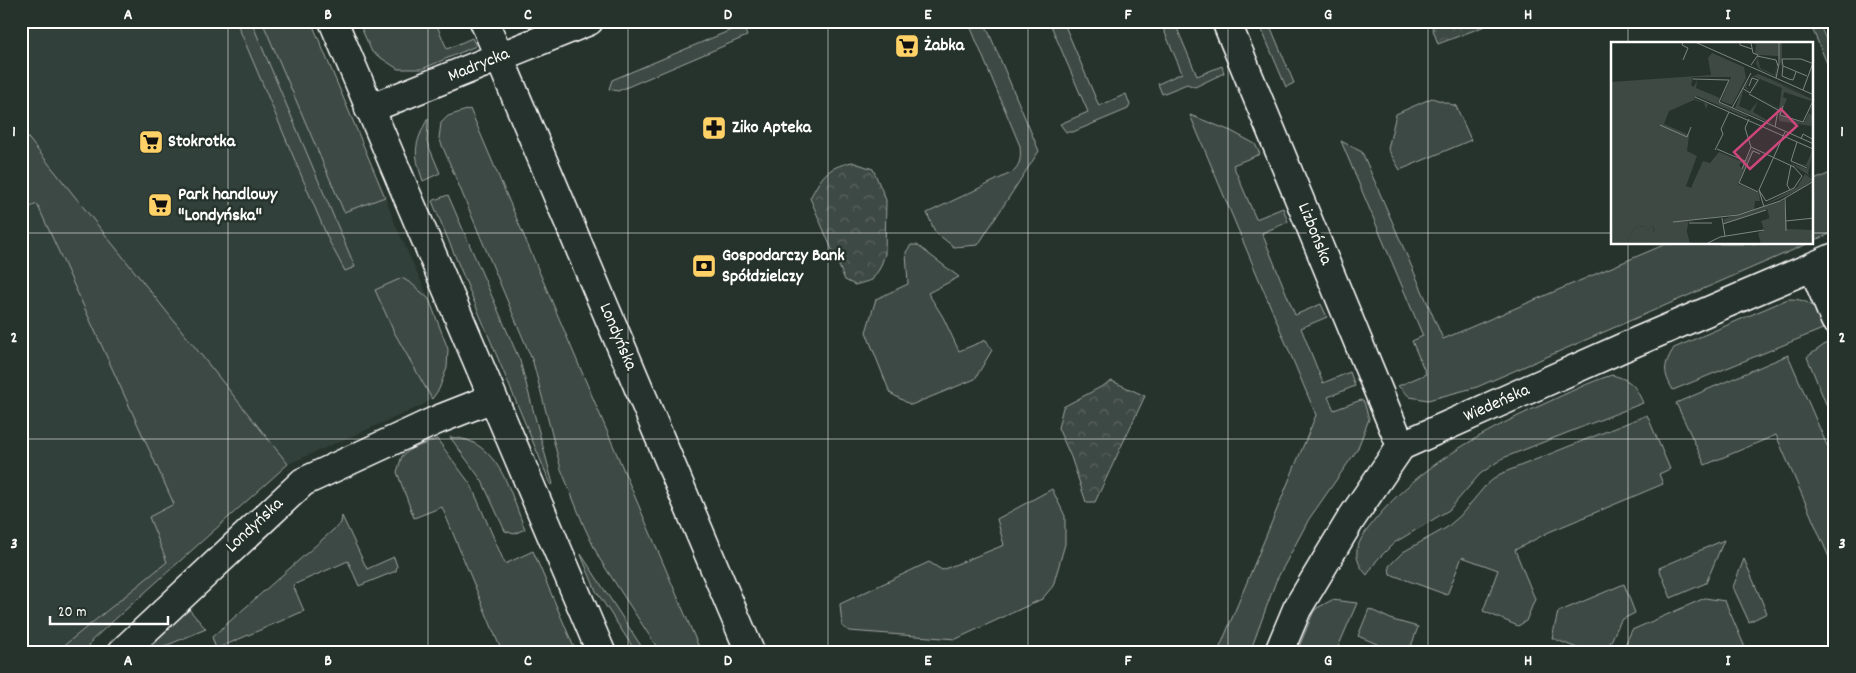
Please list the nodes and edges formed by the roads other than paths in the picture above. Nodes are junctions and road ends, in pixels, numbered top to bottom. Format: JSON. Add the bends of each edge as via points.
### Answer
{"nodes":[{"id":1,"x":333,"y":21,"type":"edge"},
{"id":2,"x":484,"y":21,"type":"edge"},
{"id":3,"x":589,"y":21,"type":"edge"},
{"id":4,"x":1226,"y":21,"type":"edge"},
{"id":5,"x":499,"y":58,"type":"junction"},
{"id":6,"x":369,"y":109,"type":"junction"},
{"id":7,"x":1824,"y":262,"type":"edge"},
{"id":8,"x":1835,"y":320,"type":"edge"},
{"id":9,"x":493,"y":398,"type":"junction"},
{"id":10,"x":1401,"y":446,"type":"junction"},
{"id":11,"x":122,"y":652,"type":"edge"},
{"id":12,"x":601,"y":652,"type":"edge"},
{"id":13,"x":750,"y":652,"type":"edge"},
{"id":14,"x":1279,"y":652,"type":"edge"}],
"edges":[{"from":1,"to":6,"type":"street"},
{"from":2,"to":5,"type":"street","name":"Londyńska"},
{"from":3,"to":5,"type":"street","name":"Madrycka"},
{"from":4,"to":10,"type":"street","name":"Lizbońska"},
{"from":5,"to":6,"type":"street","name":"Madrycka"},
{"from":5,"to":13,"type":"street","name":"Londyńska"},
{"from":6,"to":9,"type":"street"},
{"from":7,"to":8,"type":"street","name":"Wiedeńska"},
{"from":7,"to":10,"type":"street","name":"Wiedeńska"},
{"from":9,"to":11,"type":"street","name":"Londyńska","via":[[437,420],[303,482]]},
{"from":9,"to":12,"type":"street"},
{"from":10,"to":14,"type":"street","via":[[1354,514],[1297,609]]}]}
